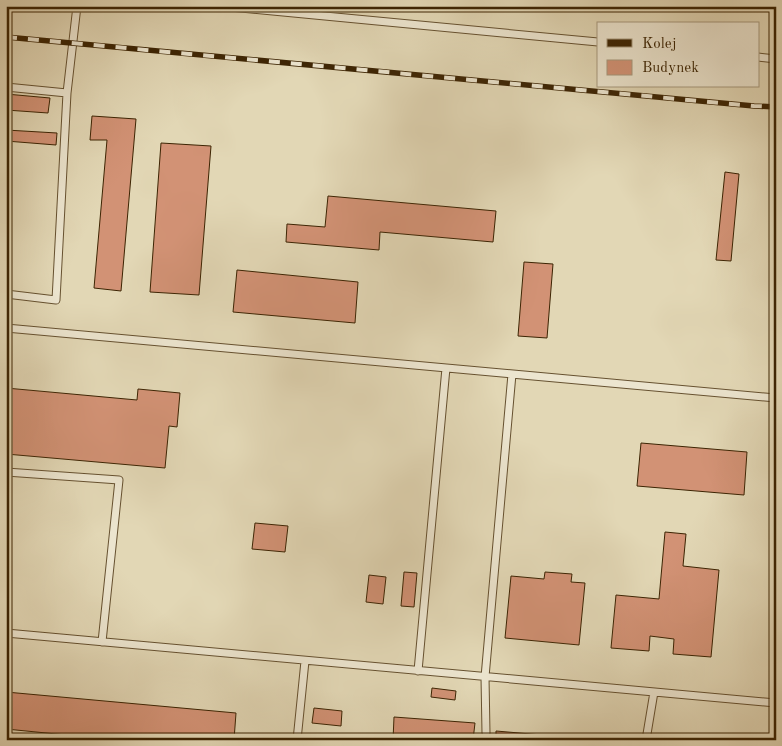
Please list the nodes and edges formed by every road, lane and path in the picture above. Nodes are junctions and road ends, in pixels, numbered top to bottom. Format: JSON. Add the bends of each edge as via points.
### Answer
{"nodes":[{"id":1,"x":77,"y":6,"type":"edge"},
{"id":2,"x":220,"y":6,"type":"edge"},
{"id":3,"x":275,"y":9,"type":"edge"},
{"id":4,"x":597,"y":42,"type":"edge"},
{"id":5,"x":760,"y":57,"type":"edge"},
{"id":6,"x":776,"y":58,"type":"edge"},
{"id":7,"x":6,"y":87,"type":"edge"},
{"id":8,"x":67,"y":93,"type":"junction"},
{"id":9,"x":6,"y":294,"type":"edge"},
{"id":10,"x":6,"y":328,"type":"edge"},
{"id":11,"x":446,"y":368,"type":"junction"},
{"id":12,"x":512,"y":374,"type":"junction"},
{"id":13,"x":776,"y":398,"type":"edge"},
{"id":14,"x":6,"y":472,"type":"edge"},
{"id":15,"x":6,"y":632,"type":"edge"},
{"id":16,"x":102,"y":642,"type":"junction"},
{"id":17,"x":305,"y":661,"type":"junction"},
{"id":18,"x":418,"y":671,"type":"junction"},
{"id":19,"x":485,"y":677,"type":"junction"},
{"id":20,"x":654,"y":692,"type":"junction"},
{"id":21,"x":776,"y":703,"type":"edge"},
{"id":22,"x":486,"y":733,"type":"dead end"},
{"id":23,"x":297,"y":740,"type":"edge"},
{"id":24,"x":646,"y":740,"type":"edge"}],
"edges":[{"from":1,"to":8,"type":"lane"},
{"from":2,"to":3,"type":"lane"},
{"from":3,"to":4,"type":"lane"},
{"from":5,"to":6,"type":"lane"},
{"from":7,"to":8,"type":"lane"},
{"from":8,"to":9,"type":"lane","via":[[56,300]]},
{"from":10,"to":11,"type":"lane"},
{"from":11,"to":12,"type":"lane"},
{"from":11,"to":18,"type":"lane"},
{"from":12,"to":13,"type":"lane"},
{"from":12,"to":19,"type":"lane"},
{"from":14,"to":16,"type":"lane","via":[[119,480]]},
{"from":15,"to":16,"type":"lane"},
{"from":16,"to":17,"type":"lane"},
{"from":17,"to":18,"type":"lane"},
{"from":17,"to":23,"type":"lane"},
{"from":18,"to":19,"type":"lane"},
{"from":19,"to":20,"type":"lane"},
{"from":19,"to":22,"type":"lane"},
{"from":20,"to":21,"type":"lane"},
{"from":20,"to":24,"type":"lane"}]}
